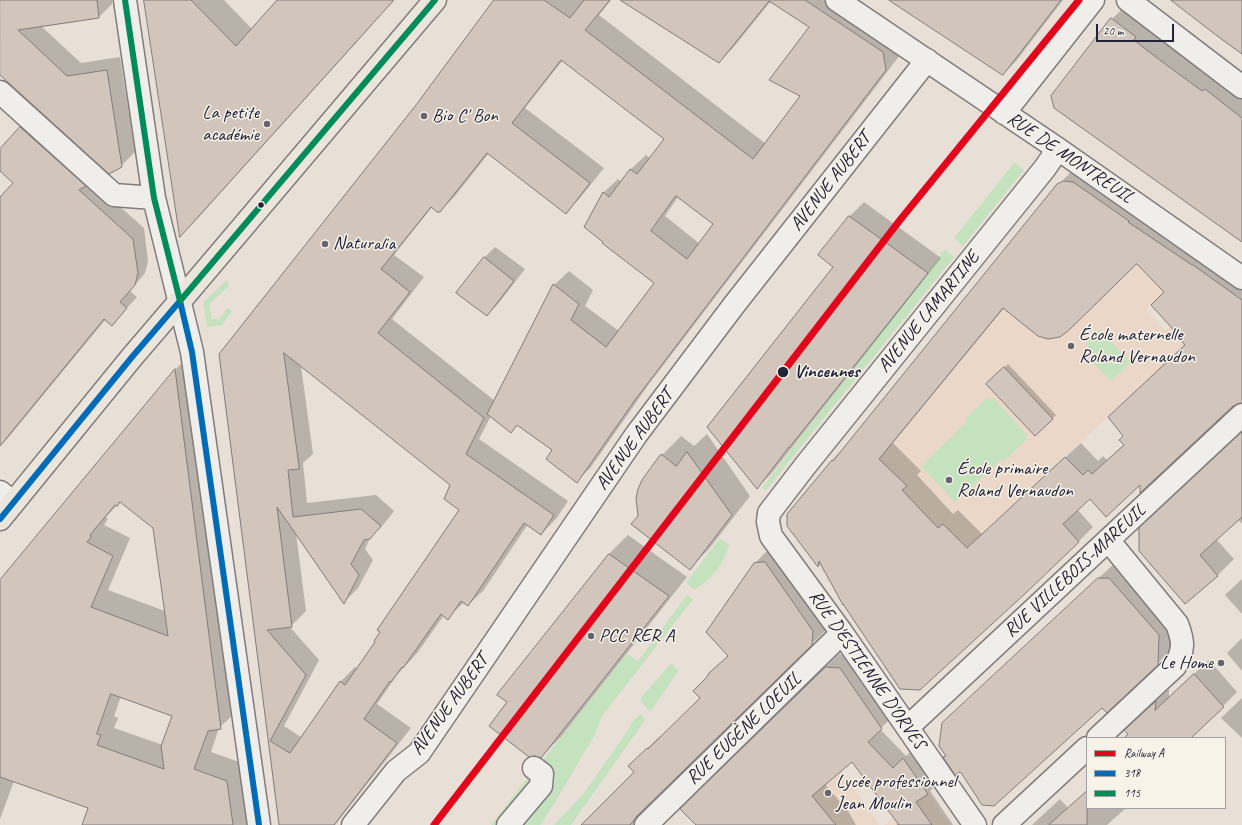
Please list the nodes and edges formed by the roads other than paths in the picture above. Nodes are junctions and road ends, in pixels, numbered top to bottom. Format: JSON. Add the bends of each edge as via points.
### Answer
{"nodes":[{"id":1,"x":125,"y":0,"type":"edge"},
{"id":2,"x":435,"y":0,"type":"edge"},
{"id":3,"x":837,"y":0,"type":"edge"},
{"id":4,"x":1093,"y":0,"type":"edge"},
{"id":5,"x":1128,"y":0,"type":"edge"},
{"id":6,"x":927,"y":60,"type":"junction"},
{"id":7,"x":1242,"y":87,"type":"edge"},
{"id":8,"x":0,"y":92,"type":"edge"},
{"id":9,"x":1004,"y":113,"type":"junction"},
{"id":10,"x":1058,"y":149,"type":"junction"},
{"id":11,"x":154,"y":198,"type":"junction"},
{"id":12,"x":1242,"y":278,"type":"edge"},
{"id":13,"x":180,"y":301,"type":"junction"},
{"id":14,"x":1242,"y":415,"type":"edge"},
{"id":15,"x":4,"y":504,"type":"edge"},
{"id":16,"x":769,"y":513,"type":"joint"},
{"id":17,"x":1108,"y":540,"type":"junction"},
{"id":18,"x":842,"y":633,"type":"junction"},
{"id":19,"x":908,"y":727,"type":"junction"},
{"id":20,"x":1099,"y":737,"type":"edge"},
{"id":21,"x":1086,"y":749,"type":"edge"},
{"id":22,"x":534,"y":768,"type":"dead end"},
{"id":23,"x":259,"y":825,"type":"edge"},
{"id":24,"x":353,"y":825,"type":"edge"},
{"id":25,"x":508,"y":825,"type":"edge"},
{"id":26,"x":646,"y":825,"type":"edge"},
{"id":27,"x":974,"y":825,"type":"edge"},
{"id":28,"x":1004,"y":825,"type":"edge"}],
"edges":[{"from":1,"to":11,"type":"street"},
{"from":2,"to":13,"type":"main road"},
{"from":3,"to":6,"type":"street","name":"RUE DE MONTREUIL"},
{"from":4,"to":9,"type":"street"},
{"from":5,"to":7,"type":"street"},
{"from":6,"to":9,"type":"street","name":"RUE DE MONTREUIL"},
{"from":6,"to":24,"type":"street","name":"AVENUE AUBERT","via":[[734,305],[636,435],[419,753],[396,771]]},
{"from":8,"to":11,"type":"street","via":[[114,195]]},
{"from":9,"to":10,"type":"street","name":"RUE DE MONTREUIL"},
{"from":10,"to":12,"type":"street","name":"RUE DE MONTREUIL"},
{"from":10,"to":16,"type":"street","name":"AVENUE LAMARTINE"},
{"from":11,"to":13,"type":"street"},
{"from":13,"to":15,"type":"main road"},
{"from":13,"to":23,"type":"street","via":[[192,352]]},
{"from":14,"to":17,"type":"street","name":"RUE VILLEBOIS-MAREUIL"},
{"from":16,"to":18,"type":"street","name":"RUE D'ESTIENNE D'ORVES","via":[[771,536]]},
{"from":17,"to":19,"type":"street","name":"RUE VILLEBOIS-MAREUIL"},
{"from":17,"to":20,"type":"street","via":[[1177,624],[1182,637],[1182,655],[1175,666]]},
{"from":18,"to":19,"type":"street","name":"RUE D'ESTIENNE D'ORVES"},
{"from":18,"to":26,"type":"street","name":"RUE EUGÈNE LOEUIL"},
{"from":19,"to":27,"type":"street","name":"RUE D'ESTIENNE D'ORVES"},
{"from":21,"to":28,"type":"street"},
{"from":22,"to":25,"type":"street","via":[[542,774],[541,786]]}]}
